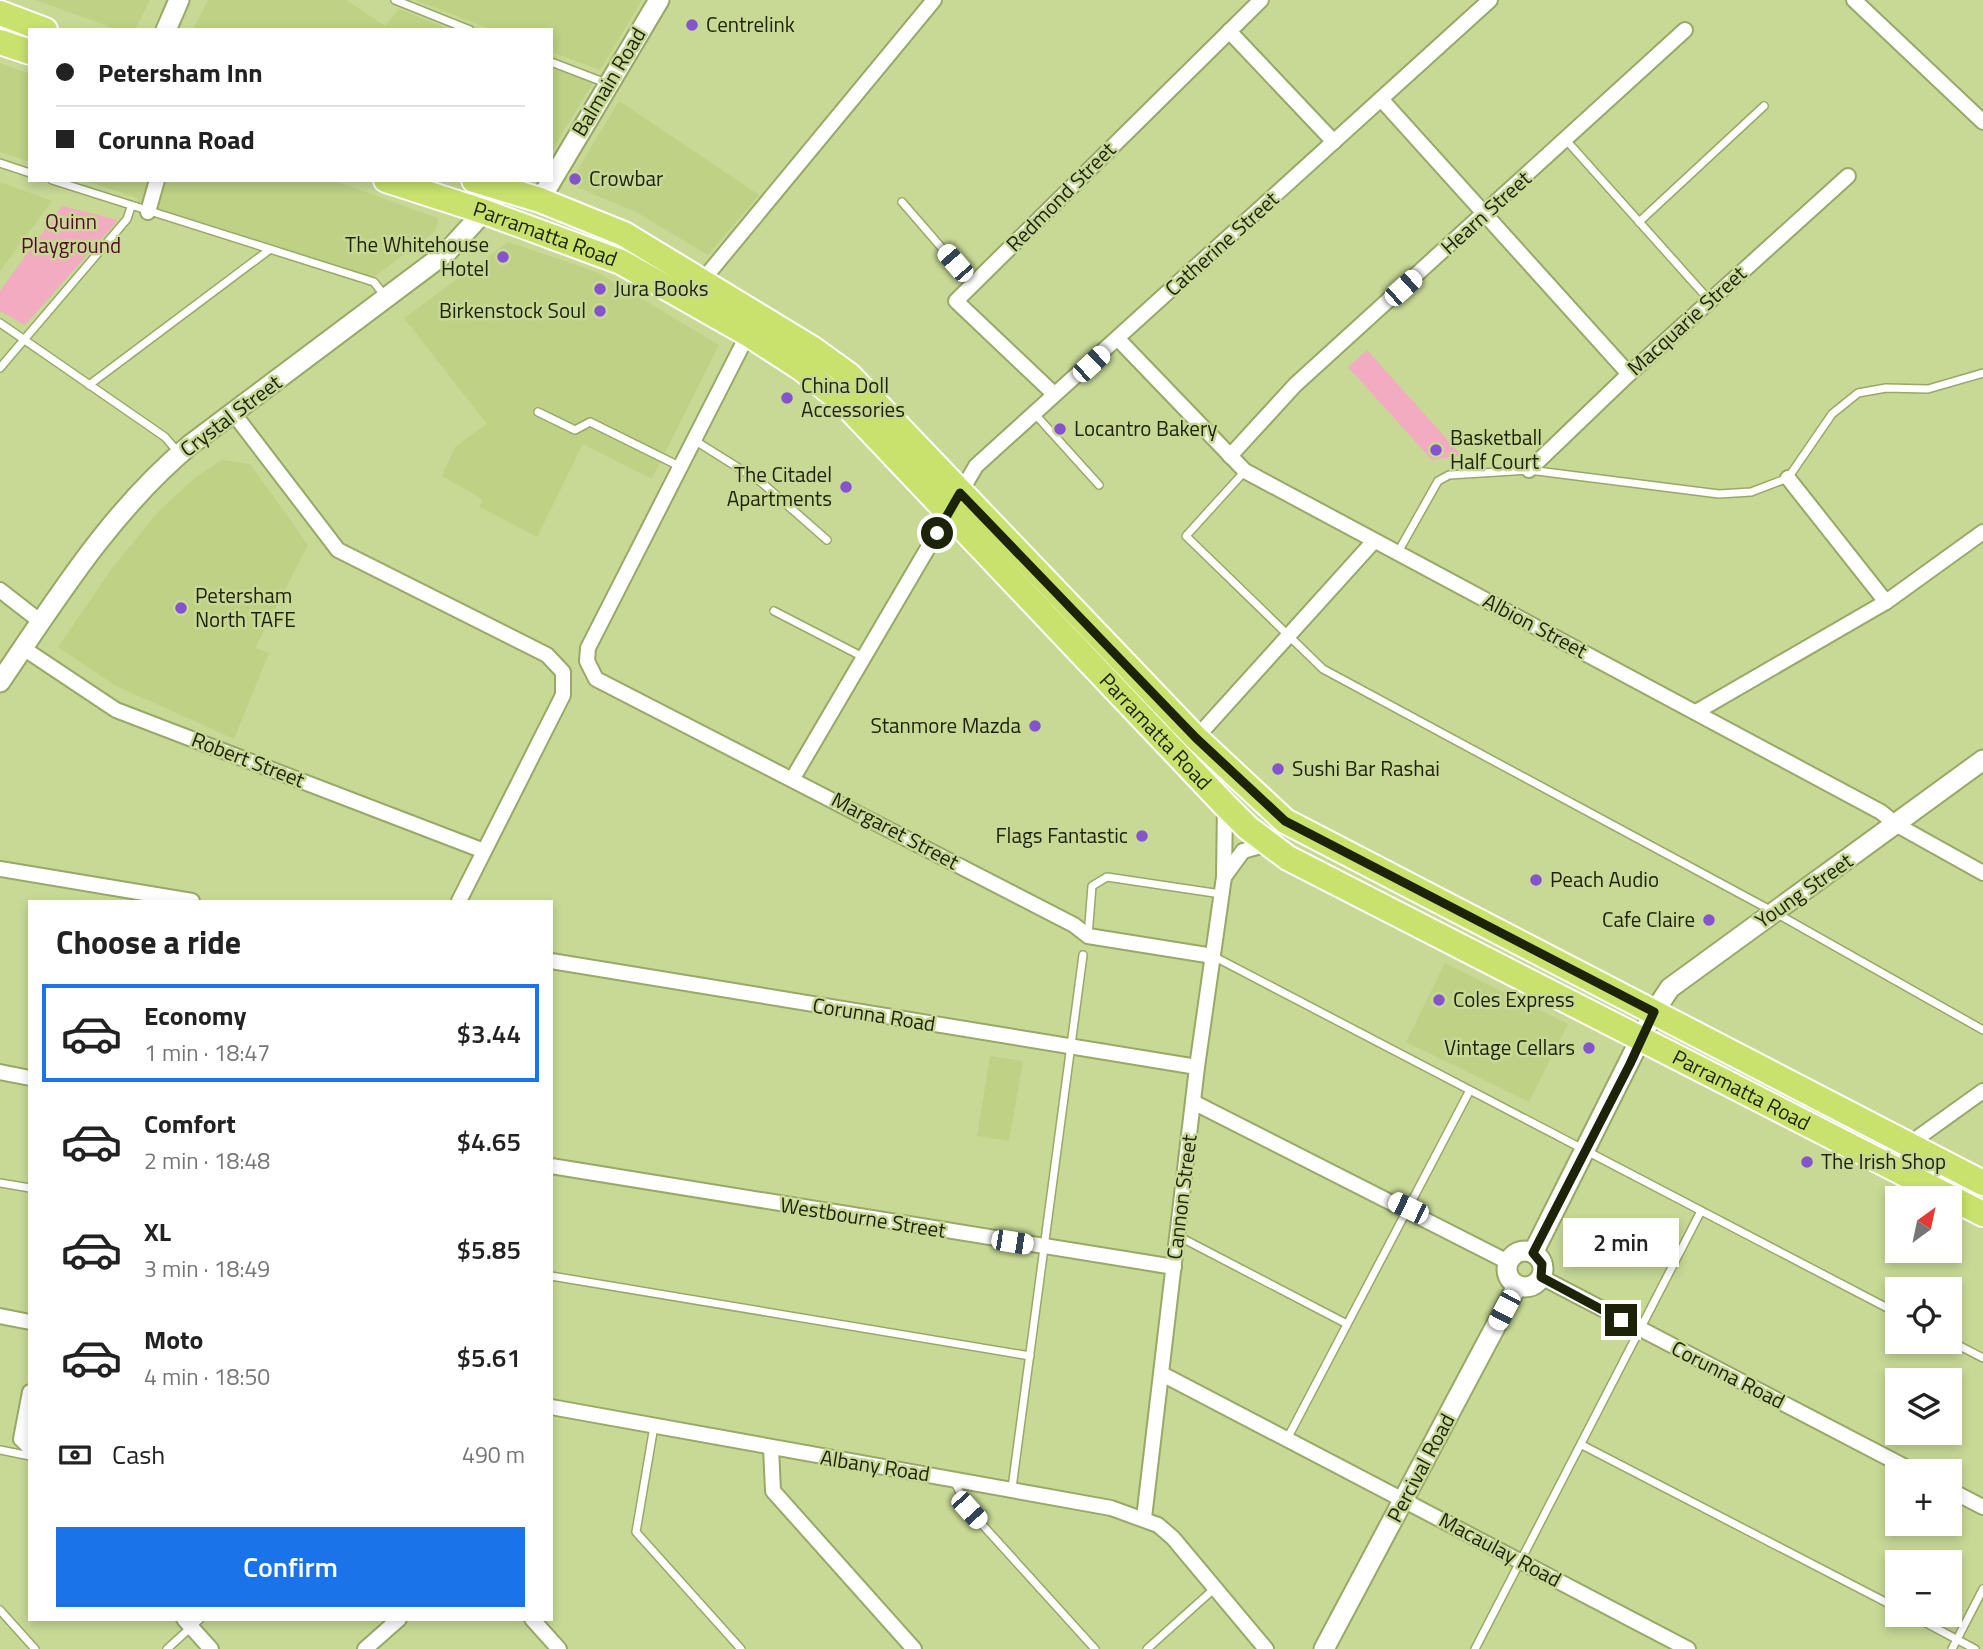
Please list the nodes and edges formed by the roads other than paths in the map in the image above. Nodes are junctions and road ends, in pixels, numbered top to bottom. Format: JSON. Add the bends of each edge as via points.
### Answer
{"nodes":[{"id":1,"x":179,"y":0,"type":"edge"},
{"id":2,"x":395,"y":0,"type":"edge"},
{"id":3,"x":659,"y":0,"type":"edge"},
{"id":4,"x":934,"y":0,"type":"edge"},
{"id":5,"x":1261,"y":0,"type":"edge"},
{"id":6,"x":1490,"y":0,"type":"edge"},
{"id":7,"x":1854,"y":0,"type":"edge"},
{"id":8,"x":0,"y":13,"type":"edge"},
{"id":9,"x":40,"y":28,"type":"edge"},
{"id":10,"x":167,"y":28,"type":"edge"},
{"id":11,"x":465,"y":28,"type":"edge"},
{"id":12,"x":1685,"y":30,"type":"dead end"},
{"id":13,"x":1229,"y":32,"type":"junction"},
{"id":14,"x":0,"y":41,"type":"edge"},
{"id":15,"x":28,"y":51,"type":"edge"},
{"id":16,"x":553,"y":63,"type":"edge"},
{"id":17,"x":607,"y":83,"type":"junction"},
{"id":18,"x":1381,"y":99,"type":"junction"},
{"id":19,"x":1764,"y":106,"type":"dead end"},
{"id":20,"x":1983,"y":122,"type":"edge"},
{"id":21,"x":1566,"y":140,"type":"junction"},
{"id":22,"x":1334,"y":142,"type":"junction"},
{"id":23,"x":0,"y":163,"type":"edge"},
{"id":24,"x":28,"y":172,"type":"edge"},
{"id":25,"x":1848,"y":176,"type":"dead end"},
{"id":26,"x":553,"y":177,"type":"edge"},
{"id":27,"x":58,"y":182,"type":"edge"},
{"id":28,"x":157,"y":182,"type":"edge"},
{"id":29,"x":392,"y":182,"type":"edge"},
{"id":30,"x":480,"y":182,"type":"edge"},
{"id":31,"x":550,"y":182,"type":"edge"},
{"id":32,"x":504,"y":190,"type":"junction"},
{"id":33,"x":540,"y":200,"type":"junction"},
{"id":34,"x":902,"y":202,"type":"dead end"},
{"id":35,"x":131,"y":207,"type":"junction"},
{"id":36,"x":148,"y":212,"type":"junction"},
{"id":37,"x":485,"y":212,"type":"junction"},
{"id":38,"x":1483,"y":216,"type":"junction"},
{"id":39,"x":1639,"y":222,"type":"junction"},
{"id":40,"x":269,"y":250,"type":"junction"},
{"id":41,"x":702,"y":281,"type":"junction"},
{"id":42,"x":973,"y":284,"type":"junction"},
{"id":43,"x":387,"y":298,"type":"junction"},
{"id":44,"x":1710,"y":301,"type":"junction"},
{"id":45,"x":0,"y":323,"type":"edge"},
{"id":46,"x":748,"y":334,"type":"junction"},
{"id":47,"x":24,"y":339,"type":"junction"},
{"id":48,"x":1118,"y":339,"type":"junction"},
{"id":49,"x":0,"y":368,"type":"edge"},
{"id":50,"x":1983,"y":373,"type":"edge"},
{"id":51,"x":1629,"y":374,"type":"junction"},
{"id":52,"x":89,"y":385,"type":"junction"},
{"id":53,"x":1054,"y":394,"type":"junction"},
{"id":54,"x":538,"y":412,"type":"dead end"},
{"id":55,"x":1033,"y":412,"type":"junction"},
{"id":56,"x":234,"y":414,"type":"junction"},
{"id":57,"x":693,"y":439,"type":"junction"},
{"id":58,"x":179,"y":452,"type":"junction"},
{"id":59,"x":1230,"y":456,"type":"junction"},
{"id":60,"x":679,"y":466,"type":"junction"},
{"id":61,"x":1529,"y":470,"type":"junction"},
{"id":62,"x":1245,"y":471,"type":"junction"},
{"id":63,"x":1788,"y":478,"type":"junction"},
{"id":64,"x":1099,"y":485,"type":"dead end"},
{"id":65,"x":954,"y":503,"type":"junction"},
{"id":66,"x":1983,"y":532,"type":"edge"},
{"id":67,"x":827,"y":540,"type":"dead end"},
{"id":68,"x":1374,"y":541,"type":"junction"},
{"id":69,"x":1398,"y":552,"type":"junction"},
{"id":70,"x":0,"y":590,"type":"edge"},
{"id":71,"x":1886,"y":602,"type":"junction"},
{"id":72,"x":774,"y":611,"type":"dead end"},
{"id":73,"x":41,"y":622,"type":"junction"},
{"id":74,"x":1287,"y":636,"type":"junction"},
{"id":75,"x":23,"y":648,"type":"junction"},
{"id":76,"x":863,"y":657,"type":"junction"},
{"id":77,"x":0,"y":682,"type":"edge"},
{"id":78,"x":1696,"y":712,"type":"junction"},
{"id":79,"x":1196,"y":738,"type":"junction"},
{"id":80,"x":1983,"y":760,"type":"edge"},
{"id":81,"x":793,"y":778,"type":"junction"},
{"id":82,"x":1225,"y":805,"type":"junction"},
{"id":83,"x":1897,"y":825,"type":"junction"},
{"id":84,"x":1268,"y":844,"type":"junction"},
{"id":85,"x":484,"y":850,"type":"junction"},
{"id":86,"x":0,"y":869,"type":"edge"},
{"id":87,"x":1983,"y":873,"type":"edge"},
{"id":88,"x":1224,"y":877,"type":"junction"},
{"id":89,"x":1221,"y":894,"type":"junction"},
{"id":90,"x":185,"y":900,"type":"edge"},
{"id":91,"x":459,"y":900,"type":"edge"},
{"id":92,"x":1774,"y":912,"type":"junction"},
{"id":93,"x":1088,"y":936,"type":"junction"},
{"id":94,"x":1083,"y":955,"type":"dead end"},
{"id":95,"x":1213,"y":956,"type":"junction"},
{"id":96,"x":553,"y":961,"type":"edge"},
{"id":97,"x":1654,"y":1012,"type":"junction"},
{"id":98,"x":1983,"y":1030,"type":"edge"},
{"id":99,"x":1643,"y":1037,"type":"junction"},
{"id":100,"x":1070,"y":1048,"type":"junction"},
{"id":101,"x":1197,"y":1067,"type":"junction"},
{"id":102,"x":0,"y":1072,"type":"edge"},
{"id":103,"x":28,"y":1078,"type":"edge"},
{"id":104,"x":1983,"y":1091,"type":"edge"},
{"id":105,"x":1469,"y":1092,"type":"junction"},
{"id":106,"x":1194,"y":1102,"type":"junction"},
{"id":107,"x":1909,"y":1144,"type":"junction"},
{"id":108,"x":1585,"y":1151,"type":"junction"},
{"id":109,"x":553,"y":1166,"type":"edge"},
{"id":110,"x":0,"y":1183,"type":"edge"},
{"id":111,"x":1983,"y":1183,"type":"edge"},
{"id":112,"x":28,"y":1188,"type":"edge"},
{"id":113,"x":1408,"y":1208,"type":"junction"},
{"id":114,"x":1701,"y":1211,"type":"junction"},
{"id":115,"x":1983,"y":1214,"type":"edge"},
{"id":116,"x":1178,"y":1236,"type":"junction"},
{"id":117,"x":1044,"y":1247,"type":"junction"},
{"id":118,"x":1533,"y":1253,"type":"junction"},
{"id":119,"x":1508,"y":1262,"type":"junction"},
{"id":120,"x":1174,"y":1267,"type":"junction"},
{"id":121,"x":553,"y":1276,"type":"edge"},
{"id":122,"x":1541,"y":1277,"type":"junction"},
{"id":123,"x":1517,"y":1286,"type":"junction"},
{"id":124,"x":1885,"y":1307,"type":"edge"},
{"id":125,"x":0,"y":1317,"type":"edge"},
{"id":126,"x":28,"y":1321,"type":"edge"},
{"id":127,"x":1347,"y":1324,"type":"junction"},
{"id":128,"x":1641,"y":1330,"type":"junction"},
{"id":129,"x":1962,"y":1347,"type":"edge"},
{"id":130,"x":1030,"y":1356,"type":"junction"},
{"id":131,"x":1983,"y":1358,"type":"edge"},
{"id":132,"x":1162,"y":1374,"type":"junction"},
{"id":133,"x":28,"y":1402,"type":"edge"},
{"id":134,"x":553,"y":1407,"type":"edge"},
{"id":135,"x":654,"y":1426,"type":"junction"},
{"id":136,"x":1287,"y":1439,"type":"junction"},
{"id":137,"x":1582,"y":1445,"type":"junction"},
{"id":138,"x":28,"y":1446,"type":"edge"},
{"id":139,"x":771,"y":1447,"type":"junction"},
{"id":140,"x":0,"y":1450,"type":"edge"},
{"id":141,"x":28,"y":1456,"type":"edge"},
{"id":142,"x":1890,"y":1459,"type":"edge"},
{"id":143,"x":953,"y":1478,"type":"junction"},
{"id":144,"x":1012,"y":1488,"type":"junction"},
{"id":145,"x":1962,"y":1496,"type":"edge"},
{"id":146,"x":1405,"y":1501,"type":"junction"},
{"id":147,"x":1983,"y":1507,"type":"edge"},
{"id":148,"x":1144,"y":1518,"type":"junction"},
{"id":149,"x":1521,"y":1562,"type":"junction"},
{"id":150,"x":1215,"y":1588,"type":"junction"},
{"id":151,"x":1983,"y":1589,"type":"edge"},
{"id":152,"x":1885,"y":1602,"type":"edge"},
{"id":153,"x":0,"y":1610,"type":"edge"},
{"id":154,"x":192,"y":1621,"type":"edge"},
{"id":155,"x":397,"y":1621,"type":"edge"},
{"id":156,"x":534,"y":1621,"type":"edge"},
{"id":157,"x":1934,"y":1627,"type":"edge"},
{"id":158,"x":1958,"y":1639,"type":"junction"},
{"id":159,"x":36,"y":1649,"type":"edge"},
{"id":160,"x":167,"y":1649,"type":"edge"},
{"id":161,"x":211,"y":1649,"type":"edge"},
{"id":162,"x":365,"y":1649,"type":"edge"},
{"id":163,"x":559,"y":1649,"type":"edge"},
{"id":164,"x":741,"y":1649,"type":"edge"},
{"id":165,"x":914,"y":1649,"type":"edge"},
{"id":166,"x":1095,"y":1649,"type":"edge"},
{"id":167,"x":1147,"y":1649,"type":"edge"},
{"id":168,"x":1266,"y":1649,"type":"edge"},
{"id":169,"x":1324,"y":1649,"type":"edge"},
{"id":170,"x":1475,"y":1649,"type":"edge"},
{"id":171,"x":1688,"y":1649,"type":"edge"},
{"id":172,"x":1952,"y":1649,"type":"edge"},
{"id":173,"x":1975,"y":1649,"type":"edge"}],
"edges":[{"from":1,"to":10,"type":"street"},
{"from":2,"to":11,"type":"lane"},
{"from":3,"to":17,"type":"street","name":"Balmain Road"},
{"from":4,"to":41,"type":"street"},
{"from":5,"to":13,"type":"street","name":"Redmond Street"},
{"from":6,"to":18,"type":"street","name":"Catherine Street"},
{"from":7,"to":20,"type":"street"},
{"from":8,"to":9,"type":"highway"},
{"from":12,"to":21,"type":"street","name":"Hearn Street"},
{"from":13,"to":22,"type":"street"},
{"from":13,"to":42,"type":"street","name":"Redmond Street"},
{"from":14,"to":15,"type":"highway"},
{"from":16,"to":17,"type":"lane"},
{"from":17,"to":26,"type":"street","name":"Balmain Road"},
{"from":18,"to":22,"type":"street","name":"Catherine Street"},
{"from":18,"to":38,"type":"street"},
{"from":19,"to":39,"type":"lane"},
{"from":21,"to":38,"type":"street","name":"Hearn Street"},
{"from":21,"to":39,"type":"lane"},
{"from":22,"to":48,"type":"street","name":"Catherine Street"},
{"from":23,"to":24,"type":"lane"},
{"from":25,"to":44,"type":"street","name":"Macquarie Street"},
{"from":27,"to":35,"type":"lane"},
{"from":28,"to":36,"type":"street"},
{"from":29,"to":37,"type":"highway","name":"Parramatta Road"},
{"from":30,"to":32,"type":"highway","name":"Parramatta Road"},
{"from":31,"to":33,"type":"street","name":"Balmain Road"},
{"from":32,"to":33,"type":"highway","name":"Parramatta Road"},
{"from":32,"to":37,"type":"street","name":"Crystal Street"},
{"from":33,"to":41,"type":"highway","name":"Parramatta Road","via":[[624,234]]},
{"from":34,"to":42,"type":"lane"},
{"from":35,"to":36,"type":"lane"},
{"from":35,"to":47,"type":"lane","via":[[127,219]]},
{"from":36,"to":40,"type":"lane"},
{"from":37,"to":43,"type":"street","name":"Crystal Street","via":[[447,252]]},
{"from":37,"to":46,"type":"highway","name":"Parramatta Road","via":[[621,262]]},
{"from":38,"to":51,"type":"street"},
{"from":38,"to":59,"type":"street","name":"Hearn Street","via":[[1295,385]]},
{"from":39,"to":44,"type":"lane"},
{"from":40,"to":43,"type":"lane","via":[[374,282]]},
{"from":40,"to":52,"type":"lane"},
{"from":41,"to":65,"type":"highway","name":"Parramatta Road","via":[[849,375]]},
{"from":42,"to":53,"type":"street","name":"Redmond Street","via":[[956,301]]},
{"from":43,"to":56,"type":"street","name":"Crystal Street"},
{"from":44,"to":51,"type":"street","name":"Macquarie Street"},
{"from":45,"to":47,"type":"lane"},
{"from":46,"to":57,"type":"street"},
{"from":46,"to":65,"type":"highway","name":"Parramatta Road","via":[[847,405]]},
{"from":47,"to":49,"type":"lane"},
{"from":47,"to":52,"type":"lane"},
{"from":48,"to":53,"type":"street","name":"Catherine Street"},
{"from":48,"to":59,"type":"street","name":"Albion Street"},
{"from":50,"to":63,"type":"lane","via":[[1928,389],[1858,393],[1832,414]]},
{"from":51,"to":61,"type":"street","name":"Macquarie Street"},
{"from":52,"to":58,"type":"lane","via":[[165,437]]},
{"from":53,"to":55,"type":"street","name":"Catherine Street"},
{"from":54,"to":60,"type":"lane","via":[[575,430],[590,422]]},
{"from":55,"to":64,"type":"lane"},
{"from":55,"to":65,"type":"street","name":"Catherine Street","via":[[976,466]]},
{"from":56,"to":58,"type":"street","name":"Crystal Street"},
{"from":56,"to":85,"type":"street","via":[[338,550],[547,655],[563,671],[564,695]]},
{"from":57,"to":60,"type":"street"},
{"from":57,"to":67,"type":"lane","via":[[761,482]]},
{"from":58,"to":73,"type":"street","name":"Crystal Street","via":[[92,547]]},
{"from":59,"to":62,"type":"street","name":"Albion Street"},
{"from":60,"to":81,"type":"street","name":"Margaret Street","via":[[588,648],[590,671],[606,687]]},
{"from":61,"to":63,"type":"lane","via":[[1719,494],[1751,492]]},
{"from":61,"to":69,"type":"lane","via":[[1449,475],[1438,481]]},
{"from":62,"to":68,"type":"street","name":"Albion Street"},
{"from":62,"to":74,"type":"lane","via":[[1186,536]]},
{"from":63,"to":71,"type":"street"},
{"from":65,"to":76,"type":"street","name":"Catherine Street"},
{"from":65,"to":79,"type":"highway","name":"Parramatta Road"},
{"from":65,"to":82,"type":"highway","name":"Parramatta Road"},
{"from":66,"to":71,"type":"street"},
{"from":68,"to":69,"type":"street","name":"Albion Street"},
{"from":68,"to":74,"type":"street"},
{"from":69,"to":78,"type":"street","name":"Albion Street"},
{"from":70,"to":73,"type":"street"},
{"from":71,"to":78,"type":"street"},
{"from":72,"to":76,"type":"lane"},
{"from":73,"to":75,"type":"street","name":"Crystal Street"},
{"from":74,"to":79,"type":"street"},
{"from":74,"to":92,"type":"lane","via":[[1323,669]]},
{"from":75,"to":77,"type":"street","name":"Crystal Street"},
{"from":75,"to":85,"type":"street","name":"Robert Street","via":[[116,710]]},
{"from":76,"to":81,"type":"street","name":"Catherine Street"},
{"from":78,"to":83,"type":"street","name":"Albion Street"},
{"from":79,"to":97,"type":"highway","name":"Parramatta Road","via":[[1278,815],[1308,835]]},
{"from":80,"to":83,"type":"street","name":"Young Street"},
{"from":81,"to":93,"type":"street","name":"Margaret Street"},
{"from":82,"to":84,"type":"highway","name":"Parramatta Road"},
{"from":82,"to":88,"type":"street","name":"Cannon Street"},
{"from":83,"to":87,"type":"street","name":"Albion Street"},
{"from":83,"to":92,"type":"street","name":"Young Street"},
{"from":84,"to":88,"type":"street","name":"Cannon Street","via":[[1243,851]]},
{"from":84,"to":99,"type":"highway","name":"Parramatta Road"},
{"from":85,"to":91,"type":"street"},
{"from":86,"to":90,"type":"street"},
{"from":88,"to":89,"type":"street","name":"Cannon Street"},
{"from":89,"to":93,"type":"lane","via":[[1099,879],[1092,886]]},
{"from":89,"to":95,"type":"street","name":"Cannon Street"},
{"from":92,"to":97,"type":"street","name":"Young Street","via":[[1670,988]]},
{"from":92,"to":98,"type":"lane"},
{"from":93,"to":95,"type":"street","name":"Margaret Street"},
{"from":94,"to":100,"type":"lane"},
{"from":95,"to":101,"type":"street","name":"Cannon Street"},
{"from":95,"to":105,"type":"lane"},
{"from":96,"to":100,"type":"street","name":"Corunna Road"},
{"from":97,"to":99,"type":"street","name":"Young Street"},
{"from":97,"to":107,"type":"highway","name":"Parramatta Road"},
{"from":99,"to":108,"type":"street"},
{"from":99,"to":115,"type":"highway","name":"Parramatta Road"},
{"from":100,"to":101,"type":"street","name":"Corunna Road"},
{"from":100,"to":117,"type":"lane"},
{"from":101,"to":106,"type":"street","name":"Cannon Street"},
{"from":102,"to":103,"type":"street"},
{"from":104,"to":107,"type":"street"},
{"from":105,"to":108,"type":"lane"},
{"from":105,"to":113,"type":"lane"},
{"from":106,"to":113,"type":"street"},
{"from":106,"to":116,"type":"street","name":"Cannon Street"},
{"from":107,"to":111,"type":"highway","name":"Parramatta Road"},
{"from":108,"to":114,"type":"lane"},
{"from":108,"to":118,"type":"street"},
{"from":109,"to":117,"type":"street","name":"Westbourne Street"},
{"from":110,"to":112,"type":"lane"},
{"from":113,"to":119,"type":"street"},
{"from":113,"to":127,"type":"lane"},
{"from":114,"to":124,"type":"lane"},
{"from":114,"to":128,"type":"lane"},
{"from":116,"to":120,"type":"street","name":"Cannon Street"},
{"from":116,"to":127,"type":"lane"},
{"from":117,"to":120,"type":"street","name":"Westbourne Street"},
{"from":117,"to":130,"type":"lane"},
{"from":118,"to":119,"type":"street","via":[[1519,1252]]},
{"from":118,"to":122,"type":"street","via":[[1542,1264]]},
{"from":119,"to":123,"type":"street","via":[[1508,1276]]},
{"from":120,"to":132,"type":"street","name":"Cannon Street"},
{"from":121,"to":130,"type":"lane"},
{"from":122,"to":123,"type":"street","via":[[1530,1287]]},
{"from":122,"to":128,"type":"street","name":"Corunna Road"},
{"from":123,"to":146,"type":"street","name":"Percival Road"},
{"from":125,"to":126,"type":"street"},
{"from":127,"to":136,"type":"lane"},
{"from":128,"to":137,"type":"lane"},
{"from":128,"to":142,"type":"street","name":"Corunna Road"},
{"from":129,"to":131,"type":"lane"},
{"from":130,"to":144,"type":"lane"},
{"from":132,"to":136,"type":"street","name":"Macaulay Road"},
{"from":132,"to":148,"type":"street","name":"Cannon Street"},
{"from":133,"to":138,"type":"street","via":[[21,1438]]},
{"from":134,"to":135,"type":"street","name":"Albany Road"},
{"from":135,"to":139,"type":"street","name":"Albany Road"},
{"from":135,"to":164,"type":"lane","via":[[636,1532]]},
{"from":136,"to":146,"type":"street","name":"Macaulay Road"},
{"from":137,"to":149,"type":"lane"},
{"from":137,"to":152,"type":"lane"},
{"from":139,"to":143,"type":"street","name":"Albany Road"},
{"from":139,"to":165,"type":"street","via":[[773,1491]]},
{"from":140,"to":141,"type":"lane"},
{"from":143,"to":144,"type":"street","name":"Albany Road"},
{"from":143,"to":166,"type":"lane","via":[[969,1510]]},
{"from":144,"to":148,"type":"street","name":"Albany Road"},
{"from":145,"to":147,"type":"street"},
{"from":146,"to":149,"type":"street","name":"Macaulay Road"},
{"from":146,"to":169,"type":"street","name":"Percival Road"},
{"from":148,"to":150,"type":"street","name":"Albany Road","via":[[1173,1538]]},
{"from":149,"to":170,"type":"lane"},
{"from":149,"to":171,"type":"street","name":"Macaulay Road"},
{"from":150,"to":167,"type":"lane"},
{"from":150,"to":168,"type":"street","name":"Albany Road"},
{"from":151,"to":158,"type":"lane"},
{"from":153,"to":159,"type":"lane"},
{"from":154,"to":160,"type":"lane"},
{"from":154,"to":161,"type":"street"},
{"from":155,"to":162,"type":"street"},
{"from":156,"to":163,"type":"street"},
{"from":157,"to":158,"type":"lane"},
{"from":158,"to":172,"type":"lane"},
{"from":158,"to":173,"type":"lane"}]}
